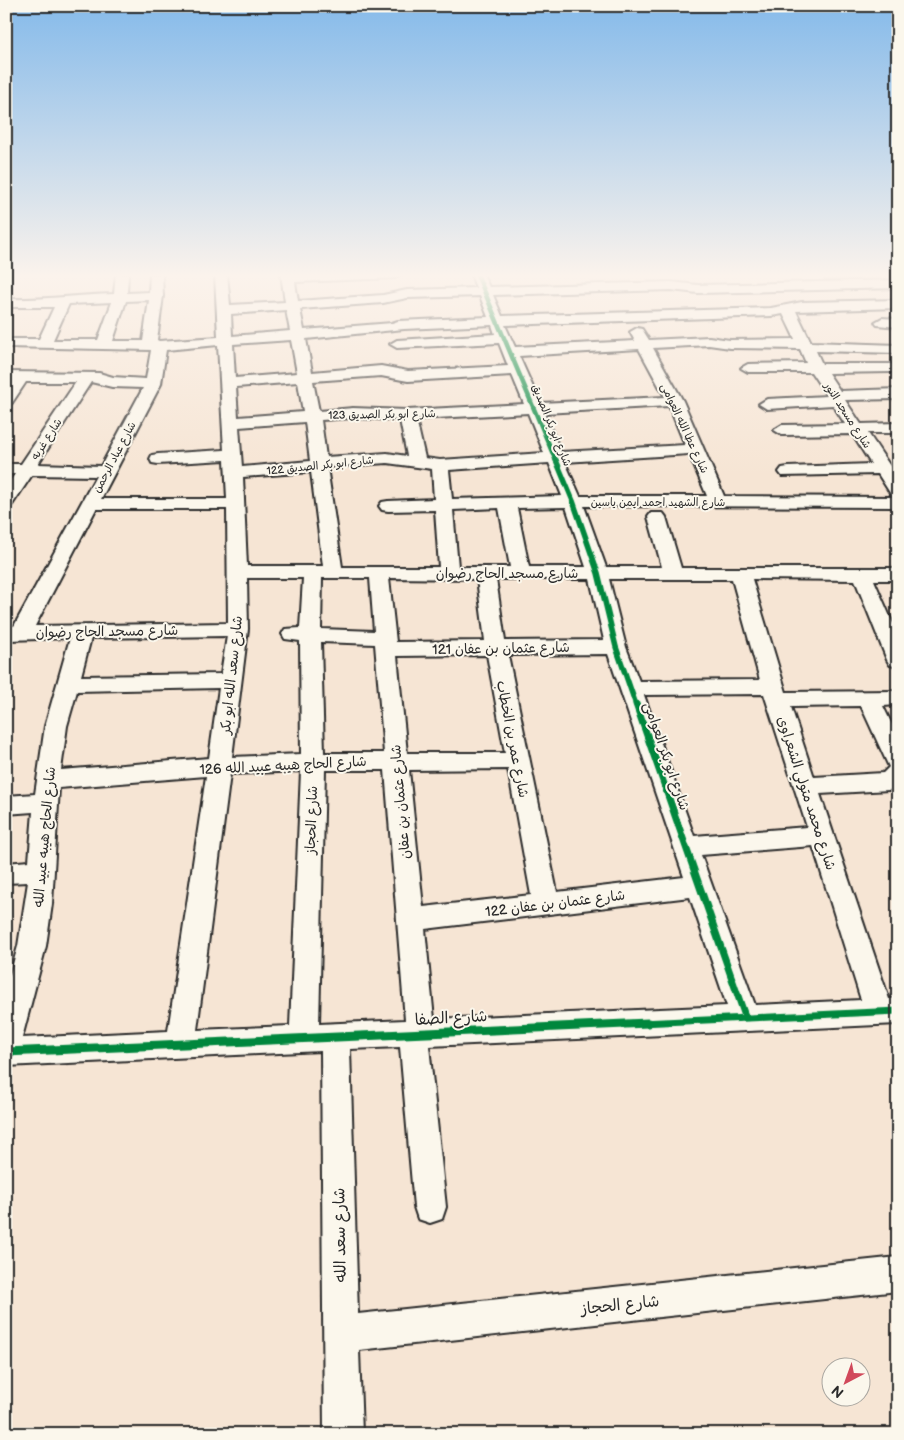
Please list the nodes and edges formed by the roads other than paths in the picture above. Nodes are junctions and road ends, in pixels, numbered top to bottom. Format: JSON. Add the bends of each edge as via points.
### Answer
{"nodes":[{"id":1,"x":45,"y":341,"type":"edge"},
{"id":2,"x":105,"y":341,"type":"edge"},
{"id":3,"x":150,"y":341,"type":"edge"},
{"id":4,"x":235,"y":341,"type":"edge"},
{"id":5,"x":300,"y":341,"type":"edge"},
{"id":6,"x":397,"y":341,"type":"edge"},
{"id":7,"x":506,"y":341,"type":"edge"},
{"id":8,"x":641,"y":341,"type":"edge"},
{"id":9,"x":706,"y":341,"type":"edge"},
{"id":10,"x":710,"y":341,"type":"edge"},
{"id":11,"x":804,"y":341,"type":"edge"},
{"id":12,"x":225,"y":342,"type":"junction"},
{"id":13,"x":6,"y":343,"type":"edge"},
{"id":14,"x":44,"y":344,"type":"junction"},
{"id":15,"x":104,"y":345,"type":"junction"},
{"id":16,"x":508,"y":345,"type":"junction"},
{"id":17,"x":643,"y":345,"type":"junction"},
{"id":18,"x":156,"y":346,"type":"junction"},
{"id":19,"x":806,"y":346,"type":"junction"},
{"id":20,"x":898,"y":349,"type":"edge"},
{"id":21,"x":396,"y":359,"type":"junction"},
{"id":22,"x":748,"y":368,"type":"dead end"},
{"id":23,"x":817,"y":368,"type":"junction"},
{"id":24,"x":891,"y":368,"type":"dead end"},
{"id":25,"x":519,"y":370,"type":"junction"},
{"id":26,"x":14,"y":377,"type":"edge"},
{"id":27,"x":306,"y":377,"type":"junction"},
{"id":28,"x":86,"y":378,"type":"junction"},
{"id":29,"x":227,"y":383,"type":"junction"},
{"id":30,"x":153,"y":384,"type":"junction"},
{"id":31,"x":898,"y":394,"type":"edge"},
{"id":32,"x":836,"y":397,"type":"junction"},
{"id":33,"x":6,"y":400,"type":"edge"},
{"id":34,"x":674,"y":401,"type":"junction"},
{"id":35,"x":767,"y":404,"type":"dead end"},
{"id":36,"x":534,"y":408,"type":"junction"},
{"id":37,"x":407,"y":415,"type":"junction"},
{"id":38,"x":312,"y":416,"type":"junction"},
{"id":39,"x":230,"y":423,"type":"junction"},
{"id":40,"x":857,"y":428,"type":"junction"},
{"id":41,"x":898,"y":428,"type":"edge"},
{"id":42,"x":782,"y":430,"type":"dead end"},
{"id":43,"x":695,"y":449,"type":"junction"},
{"id":44,"x":555,"y":458,"type":"junction"},
{"id":45,"x":158,"y":459,"type":"dead end"},
{"id":46,"x":417,"y":462,"type":"junction"},
{"id":47,"x":233,"y":464,"type":"junction"},
{"id":48,"x":318,"y":465,"type":"junction"},
{"id":49,"x":440,"y":465,"type":"junction"},
{"id":50,"x":6,"y":469,"type":"edge"},
{"id":51,"x":27,"y":469,"type":"junction"},
{"id":52,"x":107,"y":472,"type":"junction"},
{"id":53,"x":788,"y":472,"type":"dead end"},
{"id":54,"x":889,"y":472,"type":"edge"},
{"id":55,"x":898,"y":492,"type":"edge"},
{"id":56,"x":6,"y":501,"type":"edge"},
{"id":57,"x":573,"y":501,"type":"junction"},
{"id":58,"x":718,"y":502,"type":"junction"},
{"id":59,"x":898,"y":502,"type":"edge"},
{"id":60,"x":507,"y":503,"type":"junction"},
{"id":61,"x":89,"y":504,"type":"junction"},
{"id":62,"x":236,"y":504,"type":"junction"},
{"id":63,"x":443,"y":504,"type":"junction"},
{"id":64,"x":388,"y":506,"type":"dead end"},
{"id":65,"x":657,"y":518,"type":"dead end"},
{"id":66,"x":237,"y":572,"type":"junction"},
{"id":67,"x":323,"y":572,"type":"junction"},
{"id":68,"x":379,"y":572,"type":"junction"},
{"id":69,"x":449,"y":573,"type":"junction"},
{"id":70,"x":486,"y":573,"type":"junction"},
{"id":71,"x":521,"y":573,"type":"junction"},
{"id":72,"x":598,"y":573,"type":"junction"},
{"id":73,"x":673,"y":573,"type":"junction"},
{"id":74,"x":740,"y":573,"type":"junction"},
{"id":75,"x":862,"y":574,"type":"junction"},
{"id":76,"x":898,"y":574,"type":"edge"},
{"id":77,"x":238,"y":628,"type":"junction"},
{"id":78,"x":83,"y":632,"type":"junction"},
{"id":79,"x":14,"y":633,"type":"edge"},
{"id":80,"x":301,"y":634,"type":"junction"},
{"id":81,"x":386,"y":644,"type":"junction"},
{"id":82,"x":616,"y":646,"type":"junction"},
{"id":83,"x":496,"y":648,"type":"junction"},
{"id":84,"x":898,"y":660,"type":"edge"},
{"id":85,"x":231,"y":681,"type":"junction"},
{"id":86,"x":69,"y":684,"type":"junction"},
{"id":87,"x":630,"y":688,"type":"junction"},
{"id":88,"x":775,"y":694,"type":"junction"},
{"id":89,"x":868,"y":698,"type":"junction"},
{"id":90,"x":898,"y":698,"type":"edge"},
{"id":91,"x":396,"y":760,"type":"junction"},
{"id":92,"x":518,"y":761,"type":"junction"},
{"id":93,"x":313,"y":762,"type":"junction"},
{"id":94,"x":898,"y":762,"type":"edge"},
{"id":95,"x":220,"y":766,"type":"junction"},
{"id":96,"x":898,"y":773,"type":"edge"},
{"id":97,"x":805,"y":786,"type":"junction"},
{"id":98,"x":47,"y":791,"type":"junction"},
{"id":99,"x":6,"y":805,"type":"edge"},
{"id":100,"x":822,"y":836,"type":"junction"},
{"id":101,"x":685,"y":846,"type":"junction"},
{"id":102,"x":42,"y":871,"type":"junction"},
{"id":103,"x":6,"y":873,"type":"edge"},
{"id":104,"x":699,"y":886,"type":"junction"},
{"id":105,"x":546,"y":904,"type":"junction"},
{"id":106,"x":410,"y":920,"type":"junction"},
{"id":107,"x":888,"y":1010,"type":"edge"},
{"id":108,"x":745,"y":1016,"type":"junction"},
{"id":109,"x":417,"y":1032,"type":"junction"},
{"id":110,"x":319,"y":1037,"type":"junction"},
{"id":111,"x":6,"y":1042,"type":"edge"},
{"id":112,"x":180,"y":1044,"type":"junction"},
{"id":113,"x":6,"y":1052,"type":"edge"},
{"id":114,"x":430,"y":1207,"type":"dead end"},
{"id":115,"x":898,"y":1274,"type":"edge"},
{"id":116,"x":342,"y":1334,"type":"junction"},
{"id":117,"x":343,"y":1434,"type":"edge"}],
"edges":[{"from":1,"to":14,"type":"street"},
{"from":2,"to":15,"type":"street"},
{"from":3,"to":18,"type":"street","name":"شارع عباد الرحمن"},
{"from":4,"to":12,"type":"street"},
{"from":5,"to":27,"type":"street","name":"شارع الحجاز"},
{"from":6,"to":21,"type":"street"},
{"from":7,"to":16,"type":"street","name":"شارع ابو بكر الصديق"},
{"from":8,"to":17,"type":"street","name":"شارع عطا الله العوامى"},
{"from":9,"to":17,"type":"street"},
{"from":10,"to":19,"type":"street"},
{"from":11,"to":19,"type":"street","name":"شارع مسجد النور"},
{"from":12,"to":18,"type":"street"},
{"from":12,"to":29,"type":"street","name":"شارع سعد الله ابو بكر"},
{"from":13,"to":14,"type":"street"},
{"from":14,"to":15,"type":"street"},
{"from":15,"to":18,"type":"street"},
{"from":16,"to":17,"type":"street"},
{"from":16,"to":21,"type":"street"},
{"from":16,"to":25,"type":"street","name":"شارع ابو بكر الصديق"},
{"from":17,"to":34,"type":"street","name":"شارع عطا الله العوامى"},
{"from":18,"to":30,"type":"street","name":"شارع عباد الرحمن","via":[[159,349]]},
{"from":19,"to":20,"type":"street"},
{"from":19,"to":23,"type":"street","name":"شارع مسجد النور"},
{"from":21,"to":25,"type":"street","via":[[408,376]]},
{"from":21,"to":27,"type":"street","via":[[380,371]]},
{"from":22,"to":23,"type":"street"},
{"from":23,"to":24,"type":"street"},
{"from":23,"to":32,"type":"street","name":"شارع مسجد النور"},
{"from":25,"to":36,"type":"street","name":"شارع ابو بكر الصديق"},
{"from":26,"to":28,"type":"street"},
{"from":26,"to":33,"type":"street"},
{"from":27,"to":29,"type":"street"},
{"from":27,"to":38,"type":"street","name":"شارع الحجاز"},
{"from":28,"to":30,"type":"street"},
{"from":28,"to":51,"type":"street","name":"شارع غربه"},
{"from":29,"to":39,"type":"street","name":"شارع سعد الله ابو بكر"},
{"from":30,"to":52,"type":"street","name":"شارع عباد الرحمن"},
{"from":31,"to":32,"type":"street"},
{"from":32,"to":35,"type":"street","via":[[826,402]]},
{"from":32,"to":40,"type":"street","name":"شارع مسجد النور"},
{"from":34,"to":36,"type":"street","name":"شارع ابو بكر الصديق 123"},
{"from":34,"to":43,"type":"street","name":"شارع عطا الله العوامى"},
{"from":36,"to":37,"type":"street","name":"شارع ابو بكر الصديق 123"},
{"from":36,"to":44,"type":"street","name":"شارع ابو بكر الصديق"},
{"from":37,"to":38,"type":"street","name":"شارع ابو بكر الصديق 123","via":[[352,413]]},
{"from":37,"to":46,"type":"street"},
{"from":38,"to":39,"type":"street","name":"شارع ابو بكر الصديق 123"},
{"from":38,"to":48,"type":"street","name":"شارع الحجاز"},
{"from":39,"to":47,"type":"street","name":"شارع سعد الله ابو بكر"},
{"from":40,"to":41,"type":"street"},
{"from":40,"to":42,"type":"street"},
{"from":40,"to":54,"type":"street","name":"شارع مسجد النور"},
{"from":43,"to":44,"type":"street","name":"شارع ابو بكر الصديق 122"},
{"from":43,"to":58,"type":"street","name":"شارع عطا الله العوامى"},
{"from":44,"to":49,"type":"street","name":"شارع ابو بكر الصديق 122"},
{"from":44,"to":57,"type":"street","name":"شارع ابو بكر الصديق"},
{"from":45,"to":47,"type":"street","name":"شارع ابو بكر الصديق 122"},
{"from":46,"to":48,"type":"street","name":"شارع ابو بكر الصديق 122","via":[[387,458],[330,461]]},
{"from":46,"to":49,"type":"street","name":"شارع ابو بكر الصديق 122"},
{"from":47,"to":48,"type":"street","name":"شارع ابو بكر الصديق 122"},
{"from":47,"to":62,"type":"street","name":"شارع سعد الله ابو بكر"},
{"from":48,"to":67,"type":"street","name":"شارع الحجاز"},
{"from":49,"to":63,"type":"street"},
{"from":50,"to":51,"type":"street"},
{"from":51,"to":52,"type":"street"},
{"from":51,"to":56,"type":"street","name":"شارع غربه"},
{"from":52,"to":61,"type":"street","name":"شارع عباد الرحمن"},
{"from":53,"to":54,"type":"street"},
{"from":54,"to":55,"type":"street","name":"شارع مسجد النور"},
{"from":57,"to":58,"type":"street","name":"شارع الشهيد احمد ايمن ياسين"},
{"from":57,"to":60,"type":"street","name":"شارع الشهيد احمد ايمن ياسين"},
{"from":57,"to":72,"type":"street","name":"شارع ابو بكر العوامى"},
{"from":58,"to":59,"type":"street","name":"شارع الشهيد احمد ايمن ياسين"},
{"from":60,"to":63,"type":"street","name":"شارع الشهيد احمد ايمن ياسين"},
{"from":60,"to":71,"type":"street"},
{"from":61,"to":62,"type":"street"},
{"from":61,"to":79,"type":"street","name":"شارع عباد الرحمن"},
{"from":62,"to":66,"type":"street","name":"شارع سعد الله ابو بكر"},
{"from":63,"to":64,"type":"street","name":"شارع الشهيد احمد ايمن ياسين"},
{"from":63,"to":69,"type":"street"},
{"from":65,"to":73,"type":"street"},
{"from":66,"to":67,"type":"street","name":"شارع مسجد الحاج رضوان"},
{"from":66,"to":77,"type":"street","name":"شارع سعد الله ابو بكر"},
{"from":67,"to":68,"type":"street","name":"شارع مسجد الحاج رضوان"},
{"from":67,"to":80,"type":"street","name":"شارع الحجاز"},
{"from":68,"to":69,"type":"street","name":"شارع مسجد الحاج رضوان"},
{"from":68,"to":81,"type":"street","name":"شارع عثمان بن عفان"},
{"from":69,"to":70,"type":"street","name":"شارع مسجد الحاج رضوان"},
{"from":70,"to":71,"type":"street","name":"شارع مسجد الحاج رضوان"},
{"from":70,"to":83,"type":"street","name":"شارع عمر بن الخطاب"},
{"from":71,"to":72,"type":"street","name":"شارع مسجد الحاج رضوان"},
{"from":72,"to":73,"type":"street","name":"شارع مسجد الحاج رضوان"},
{"from":72,"to":82,"type":"street","name":"شارع ابو بكر العوامى"},
{"from":73,"to":74,"type":"street","name":"شارع مسجد الحاج رضوان"},
{"from":74,"to":75,"type":"street","name":"شارع مسجد الحاج رضوان"},
{"from":74,"to":88,"type":"street","name":"شارع محمد متولي الشعراوى"},
{"from":75,"to":76,"type":"street","name":"شارع مسجد الحاج رضوان"},
{"from":75,"to":84,"type":"street"},
{"from":77,"to":78,"type":"street","name":"شارع مسجد الحاج رضوان"},
{"from":77,"to":85,"type":"street","name":"شارع سعد الله ابو بكر"},
{"from":78,"to":79,"type":"street","name":"شارع مسجد الحاج رضوان"},
{"from":78,"to":86,"type":"street","name":"شارع الحاج هيبه عبيد الله"},
{"from":80,"to":81,"type":"street","name":"شارع عثمان بن عفان 121"},
{"from":80,"to":93,"type":"street","name":"شارع الحجاز"},
{"from":81,"to":83,"type":"street","name":"شارع عثمان بن عفان 121"},
{"from":81,"to":91,"type":"street","name":"شارع عثمان بن عفان"},
{"from":82,"to":83,"type":"street","name":"شارع عثمان بن عفان 121"},
{"from":82,"to":87,"type":"street","name":"شارع ابو بكر العوامى"},
{"from":83,"to":92,"type":"street","name":"شارع عمر بن الخطاب"},
{"from":85,"to":86,"type":"street"},
{"from":85,"to":95,"type":"street","name":"شارع سعد الله ابو بكر"},
{"from":86,"to":98,"type":"street","name":"شارع الحاج هيبه عبيد الله","via":[[56,726]]},
{"from":87,"to":88,"type":"street"},
{"from":87,"to":101,"type":"street","name":"شارع ابو بكر العوامى"},
{"from":88,"to":89,"type":"street"},
{"from":88,"to":97,"type":"street","name":"شارع محمد متولي الشعراوى"},
{"from":89,"to":90,"type":"street"},
{"from":89,"to":94,"type":"street"},
{"from":91,"to":92,"type":"street","name":"شارع الحاج هيبه عبيد الله 126"},
{"from":91,"to":93,"type":"street","name":"شارع الحاج هيبه عبيد الله 126"},
{"from":91,"to":106,"type":"street","name":"شارع عثمان بن عفان"},
{"from":92,"to":105,"type":"street","name":"شارع عمر بن الخطاب"},
{"from":93,"to":95,"type":"street","name":"شارع الحاج هيبه عبيد الله 126"},
{"from":93,"to":110,"type":"street","name":"شارع الحجاز"},
{"from":95,"to":98,"type":"street","name":"شارع الحاج هيبه عبيد الله 126"},
{"from":95,"to":112,"type":"street","name":"شارع سعد الله ابو بكر"},
{"from":96,"to":97,"type":"street","via":[[889,781]]},
{"from":97,"to":100,"type":"street","name":"شارع محمد متولي الشعراوى"},
{"from":98,"to":99,"type":"street","name":"شارع الحاج هيبه عبيد الله 126"},
{"from":98,"to":102,"type":"street","name":"شارع الحاج هيبه عبيد الله"},
{"from":100,"to":101,"type":"street"},
{"from":100,"to":107,"type":"street","name":"شارع محمد متولي الشعراوى"},
{"from":101,"to":104,"type":"street","name":"شارع ابو بكر العوامى"},
{"from":102,"to":103,"type":"street"},
{"from":102,"to":111,"type":"street","name":"شارع الحاج هيبه عبيد الله","via":[[32,946]]},
{"from":104,"to":105,"type":"street","name":"شارع عثمان بن عفان 122"},
{"from":104,"to":108,"type":"street","name":"شارع ابو بكر العوامى"},
{"from":105,"to":106,"type":"street","name":"شارع عثمان بن عفان 122"},
{"from":106,"to":109,"type":"street","name":"شارع عثمان بن عفان"},
{"from":107,"to":108,"type":"street","name":"شارع الصفا"},
{"from":108,"to":109,"type":"street","name":"شارع الصفا"},
{"from":109,"to":110,"type":"street","name":"شارع الصفا"},
{"from":109,"to":114,"type":"street","name":"شارع عثمان بن عفان"},
{"from":110,"to":112,"type":"street","name":"شارع الصفا"},
{"from":110,"to":116,"type":"street","name":"شارع سعد الله"},
{"from":112,"to":113,"type":"street","name":"شارع الصفا"},
{"from":115,"to":116,"type":"street","name":"شارع الحجاز"},
{"from":116,"to":117,"type":"street","name":"شارع سعد الله"}]}
